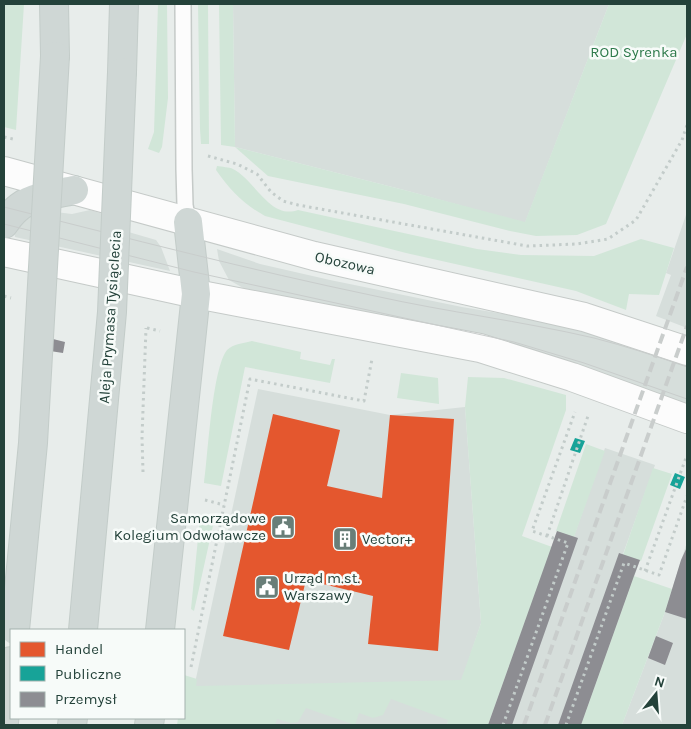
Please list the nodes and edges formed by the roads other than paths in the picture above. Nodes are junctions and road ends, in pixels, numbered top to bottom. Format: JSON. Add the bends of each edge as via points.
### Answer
{"nodes":[{"id":1,"x":54,"y":4,"type":"edge"},
{"id":2,"x":124,"y":4,"type":"edge"},
{"id":3,"x":183,"y":4,"type":"edge"},
{"id":4,"x":4,"y":171,"type":"edge"},
{"id":5,"x":74,"y":190,"type":"junction"},
{"id":6,"x":188,"y":222,"type":"junction"},
{"id":7,"x":4,"y":224,"type":"edge"},
{"id":8,"x":4,"y":252,"type":"edge"},
{"id":9,"x":196,"y":294,"type":"junction"},
{"id":10,"x":687,"y":351,"type":"edge"},
{"id":11,"x":687,"y":419,"type":"edge"},
{"id":12,"x":15,"y":629,"type":"edge"},
{"id":13,"x":83,"y":629,"type":"edge"},
{"id":14,"x":160,"y":629,"type":"edge"},
{"id":15,"x":10,"y":669,"type":"edge"},
{"id":16,"x":4,"y":722,"type":"edge"}],
"edges":[{"from":1,"to":12,"type":"main road","bridge":true,"via":[[33,443]]},
{"from":2,"to":13,"type":"main road","name":"Aleja Prymasa Tysiąclecia","bridge":true,"via":[[112,312]]},
{"from":3,"to":6,"type":"lane","via":[[185,205]]},
{"from":4,"to":5,"type":"street","name":"Obozowa"},
{"from":5,"to":6,"type":"street","name":"Obozowa"},
{"from":5,"to":7,"type":"main road","via":[[31,199],[18,206]]},
{"from":6,"to":9,"type":"main road"},
{"from":6,"to":10,"type":"street","name":"Obozowa","via":[[314,256],[584,317]]},
{"from":8,"to":9,"type":"street"},
{"from":9,"to":11,"type":"street","via":[[480,348]]},
{"from":9,"to":14,"type":"main road"},
{"from":15,"to":16,"type":"main road"}]}
